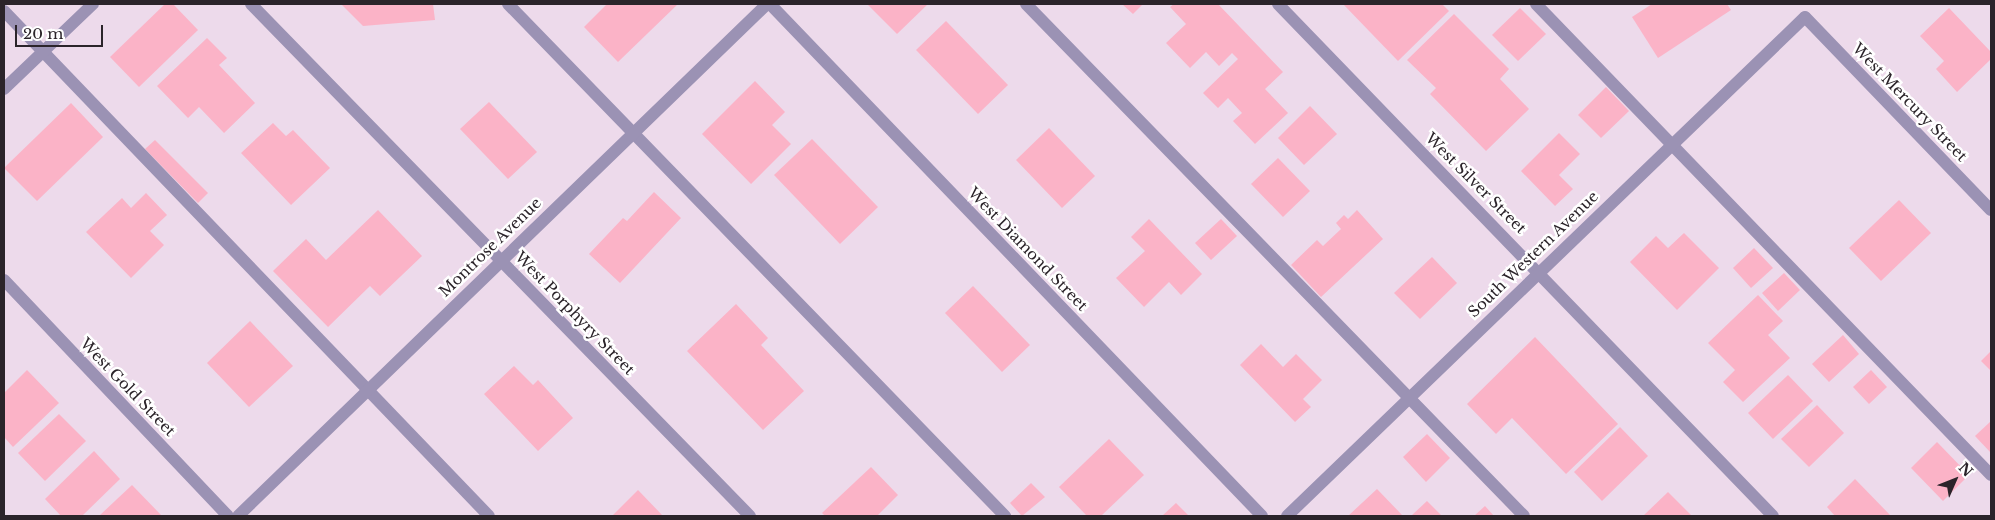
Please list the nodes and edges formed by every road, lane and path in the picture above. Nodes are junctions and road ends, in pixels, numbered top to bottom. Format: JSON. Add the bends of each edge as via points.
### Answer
{"nodes":[{"id":1,"x":93,"y":4,"type":"edge"},
{"id":2,"x":251,"y":4,"type":"edge"},
{"id":3,"x":508,"y":4,"type":"edge"},
{"id":4,"x":768,"y":4,"type":"edge"},
{"id":5,"x":1026,"y":4,"type":"edge"},
{"id":6,"x":1278,"y":4,"type":"edge"},
{"id":7,"x":1536,"y":4,"type":"edge"},
{"id":8,"x":4,"y":11,"type":"edge"},
{"id":9,"x":1805,"y":17,"type":"joint"},
{"id":10,"x":42,"y":52,"type":"junction"},
{"id":11,"x":4,"y":89,"type":"edge"},
{"id":12,"x":632,"y":132,"type":"junction"},
{"id":13,"x":1671,"y":144,"type":"junction"},
{"id":14,"x":1991,"y":210,"type":"edge"},
{"id":15,"x":501,"y":259,"type":"junction"},
{"id":16,"x":1539,"y":270,"type":"junction"},
{"id":17,"x":4,"y":280,"type":"edge"},
{"id":18,"x":366,"y":391,"type":"junction"},
{"id":19,"x":1409,"y":397,"type":"junction"},
{"id":20,"x":1991,"y":475,"type":"edge"},
{"id":21,"x":228,"y":516,"type":"edge"},
{"id":22,"x":238,"y":516,"type":"edge"},
{"id":23,"x":488,"y":516,"type":"edge"},
{"id":24,"x":750,"y":516,"type":"edge"},
{"id":25,"x":1005,"y":516,"type":"edge"},
{"id":26,"x":1262,"y":516,"type":"edge"},
{"id":27,"x":1287,"y":516,"type":"edge"},
{"id":28,"x":1524,"y":516,"type":"edge"},
{"id":29,"x":1774,"y":516,"type":"edge"}],
"edges":[{"from":1,"to":10,"type":"street"},
{"from":2,"to":15,"type":"street","name":"West Porphyry Street"},
{"from":3,"to":12,"type":"street"},
{"from":4,"to":12,"type":"street","name":"Montrose Avenue"},
{"from":4,"to":26,"type":"street","name":"West Diamond Street"},
{"from":5,"to":19,"type":"street"},
{"from":6,"to":16,"type":"street","name":"West Silver Street"},
{"from":7,"to":13,"type":"street"},
{"from":8,"to":10,"type":"street"},
{"from":9,"to":13,"type":"street","name":"South Western Avenue"},
{"from":9,"to":14,"type":"street","name":"West Mercury Street"},
{"from":10,"to":11,"type":"street"},
{"from":10,"to":18,"type":"street"},
{"from":12,"to":15,"type":"street","name":"Montrose Avenue"},
{"from":12,"to":25,"type":"street"},
{"from":13,"to":16,"type":"street","name":"South Western Avenue"},
{"from":13,"to":20,"type":"street"},
{"from":15,"to":18,"type":"street","name":"Montrose Avenue"},
{"from":15,"to":24,"type":"street","name":"West Porphyry Street"},
{"from":16,"to":19,"type":"street","name":"South Western Avenue"},
{"from":16,"to":29,"type":"street","name":"West Silver Street"},
{"from":17,"to":21,"type":"street","name":"West Gold Street"},
{"from":18,"to":22,"type":"street","name":"Montrose Avenue"},
{"from":18,"to":23,"type":"street"},
{"from":19,"to":27,"type":"street","name":"South Western Avenue"},
{"from":19,"to":28,"type":"street"}]}
